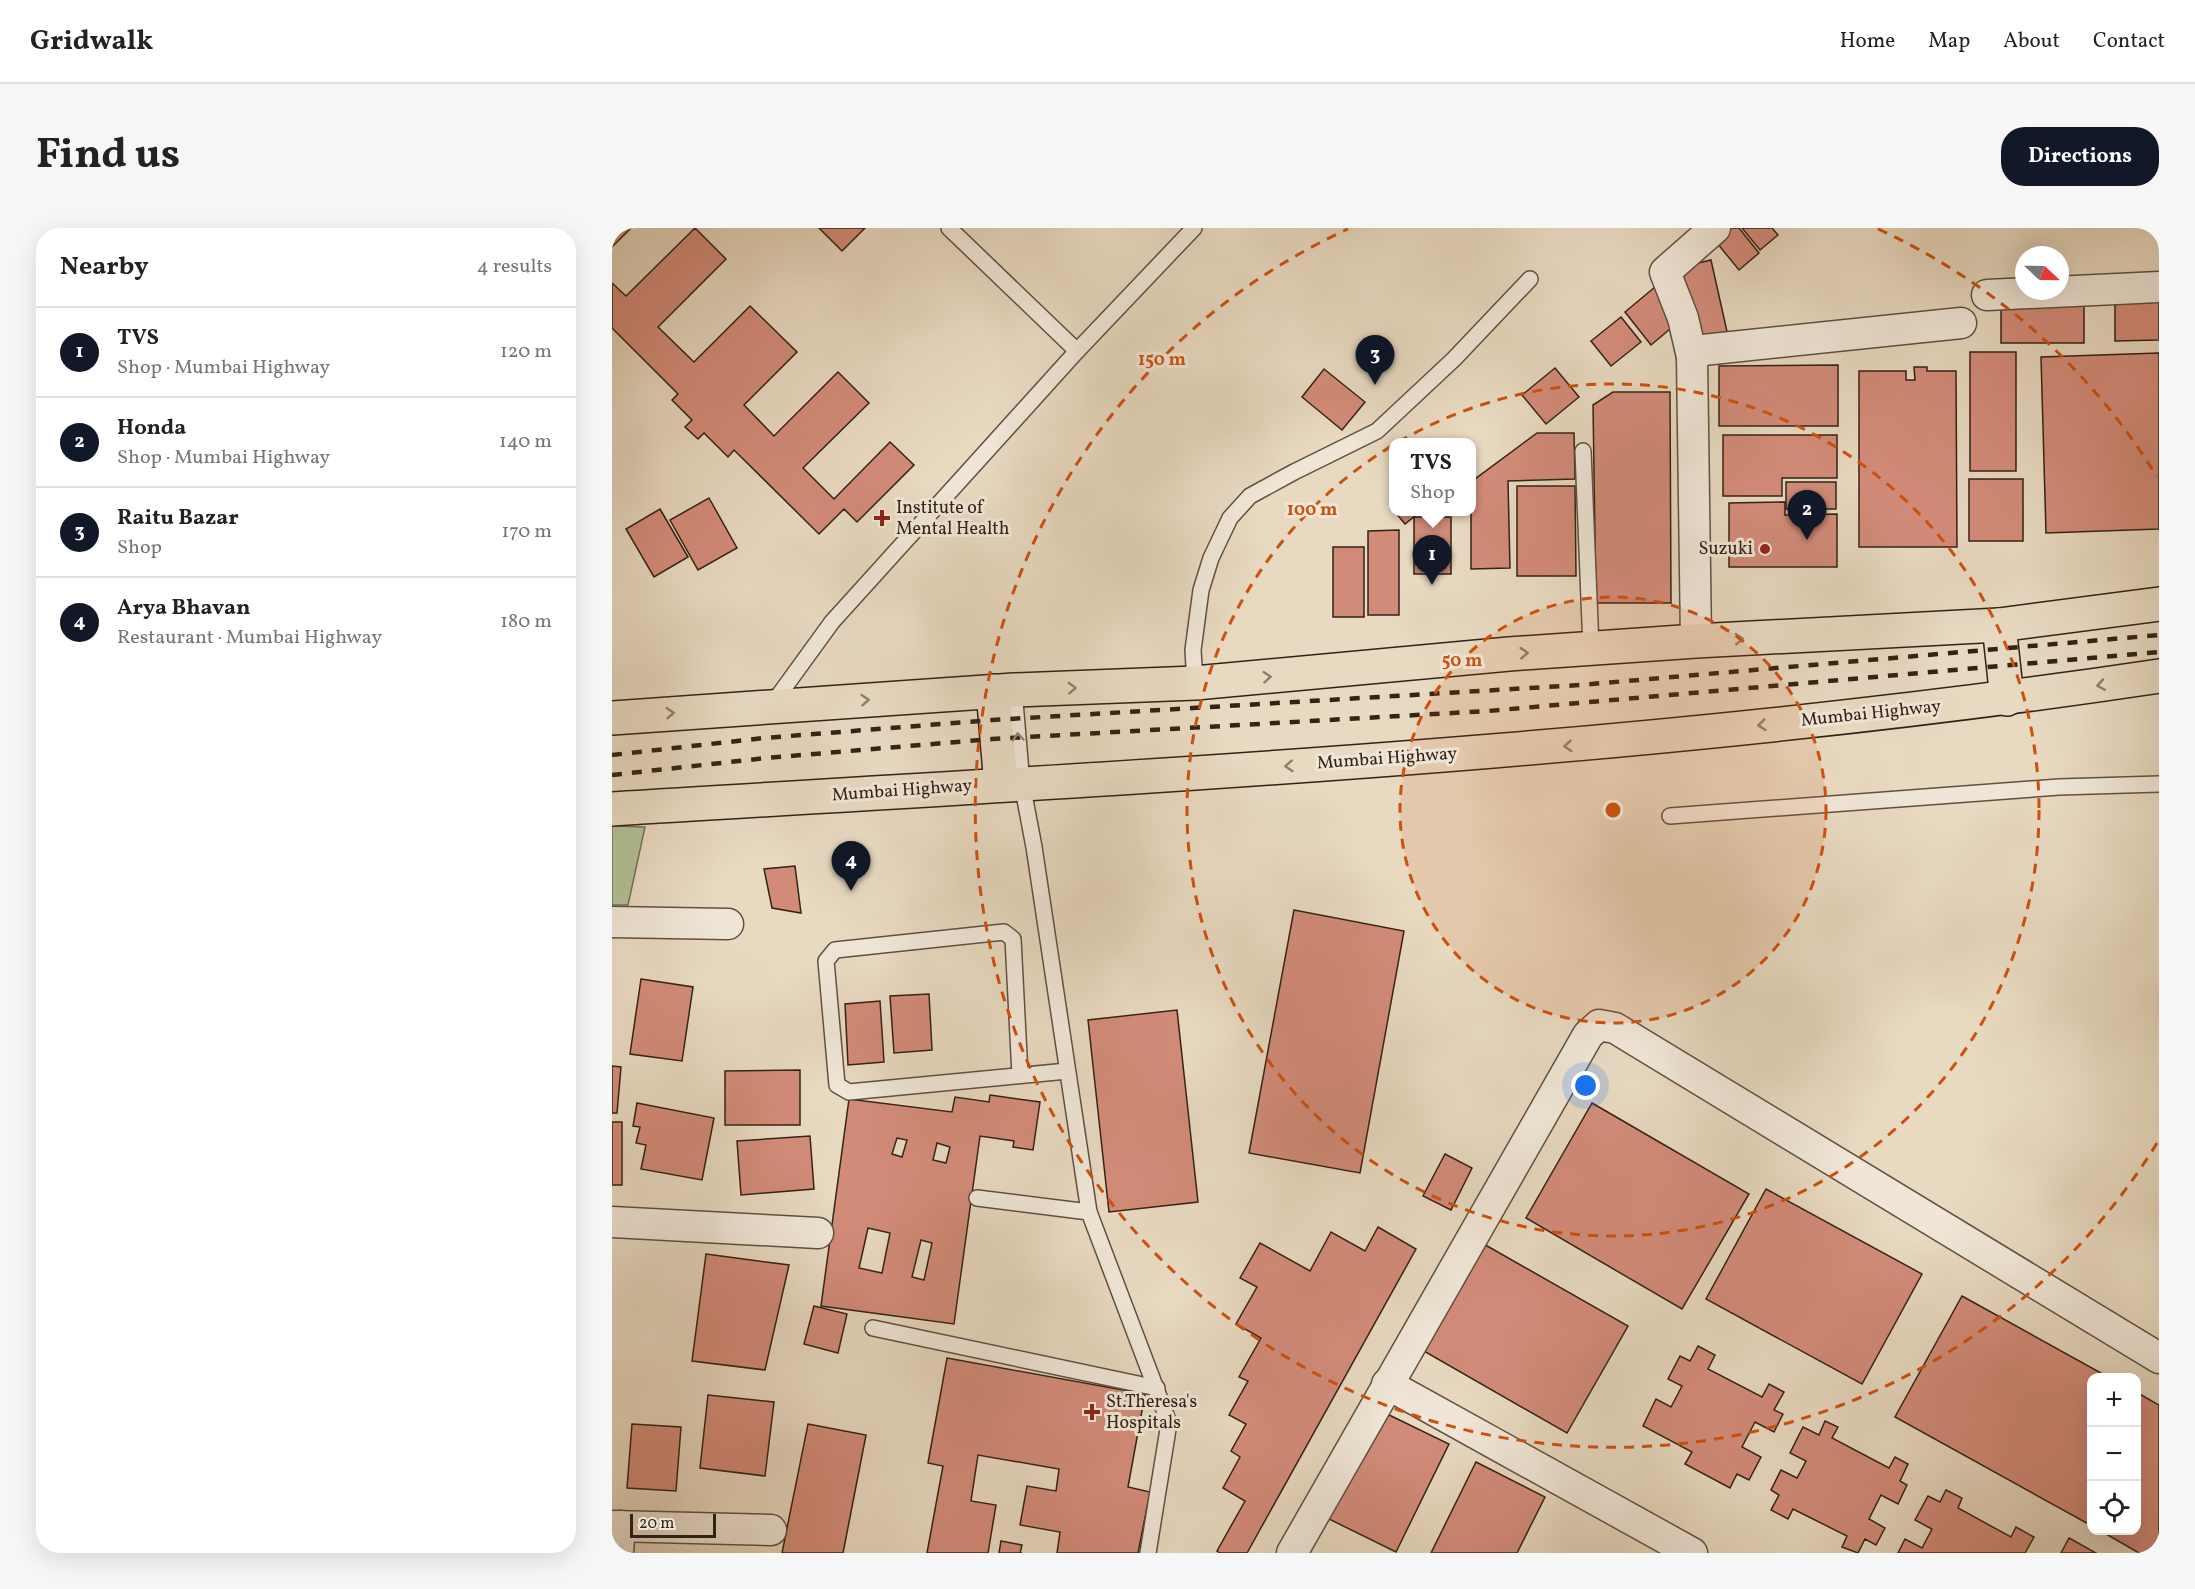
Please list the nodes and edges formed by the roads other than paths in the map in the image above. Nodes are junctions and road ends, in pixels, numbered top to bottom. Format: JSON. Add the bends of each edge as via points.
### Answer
{"nodes":[{"id":1,"x":949,"y":228,"type":"edge"},
{"id":2,"x":1194,"y":228,"type":"edge"},
{"id":3,"x":1715,"y":228,"type":"edge"},
{"id":4,"x":1530,"y":279,"type":"dead end"},
{"id":5,"x":2159,"y":287,"type":"edge"},
{"id":6,"x":1987,"y":295,"type":"dead end"},
{"id":7,"x":1961,"y":323,"type":"dead end"},
{"id":8,"x":1077,"y":351,"type":"junction"},
{"id":9,"x":1692,"y":357,"type":"junction"},
{"id":10,"x":1583,"y":451,"type":"dead end"},
{"id":11,"x":2159,"y":604,"type":"edge"},
{"id":12,"x":1999,"y":625,"type":"junction"},
{"id":13,"x":1696,"y":641,"type":"junction"},
{"id":14,"x":1591,"y":648,"type":"junction"},
{"id":15,"x":2159,"y":676,"type":"edge"},
{"id":16,"x":1195,"y":683,"type":"junction"},
{"id":17,"x":1003,"y":691,"type":"junction"},
{"id":18,"x":2007,"y":699,"type":"junction"},
{"id":19,"x":771,"y":706,"type":"junction"},
{"id":20,"x":612,"y":718,"type":"edge"},
{"id":21,"x":1012,"y":784,"type":"junction"},
{"id":22,"x":2159,"y":784,"type":"edge"},
{"id":23,"x":612,"y":809,"type":"edge"},
{"id":24,"x":1670,"y":816,"type":"dead end"},
{"id":25,"x":612,"y":922,"type":"edge"},
{"id":26,"x":728,"y":924,"type":"dead end"},
{"id":27,"x":1067,"y":1071,"type":"junction"},
{"id":28,"x":1020,"y":1075,"type":"junction"},
{"id":29,"x":978,"y":1198,"type":"dead end"},
{"id":30,"x":1089,"y":1212,"type":"junction"},
{"id":31,"x":612,"y":1222,"type":"edge"},
{"id":32,"x":818,"y":1233,"type":"dead end"},
{"id":33,"x":873,"y":1328,"type":"dead end"},
{"id":34,"x":2159,"y":1358,"type":"edge"},
{"id":35,"x":1387,"y":1384,"type":"junction"},
{"id":36,"x":1157,"y":1388,"type":"junction"},
{"id":37,"x":771,"y":1530,"type":"dead end"},
{"id":38,"x":616,"y":1535,"type":"edge"},
{"id":39,"x":1148,"y":1553,"type":"edge"},
{"id":40,"x":1292,"y":1553,"type":"edge"},
{"id":41,"x":1692,"y":1553,"type":"edge"}],
"edges":[{"from":1,"to":8,"type":"lane"},
{"from":2,"to":8,"type":"lane"},
{"from":3,"to":9,"type":"street","via":[[1665,272],[1683,318]]},
{"from":4,"to":16,"type":"lane","via":[[1454,360],[1377,431],[1250,496],[1230,518],[1211,558],[1202,590],[1193,650]]},
{"from":5,"to":6,"type":"street"},
{"from":7,"to":9,"type":"street","via":[[1703,350]]},
{"from":8,"to":19,"type":"lane","via":[[832,622]]},
{"from":9,"to":13,"type":"street"},
{"from":10,"to":14,"type":"lane"},
{"from":11,"to":12,"type":"highway"},
{"from":13,"to":12,"type":"highway","one_way":true},
{"from":12,"to":18,"type":"highway"},
{"from":13,"to":14,"type":"highway"},
{"from":16,"to":14,"type":"highway","one_way":true},
{"from":15,"to":18,"type":"highway","name":"Mumbai Highway","one_way":true},
{"from":17,"to":16,"type":"highway","one_way":true},
{"from":19,"to":17,"type":"highway","one_way":true},
{"from":17,"to":21,"type":"highway"},
{"from":18,"to":21,"type":"highway","name":"Mumbai Highway","one_way":true,"via":[[1585,744]]},
{"from":20,"to":19,"type":"highway","one_way":true},
{"from":21,"to":23,"type":"highway","name":"Mumbai Highway"},
{"from":21,"to":27,"type":"lane","via":[[1034,847]]},
{"from":22,"to":24,"type":"lane"},
{"from":25,"to":26,"type":"street"},
{"from":27,"to":28,"type":"lane"},
{"from":27,"to":30,"type":"lane"},
{"from":28,"to":28,"type":"lane","via":[[849,1092],[837,1085],[826,961],[835,950],[1004,933],[1013,939]]},
{"from":29,"to":30,"type":"lane"},
{"from":30,"to":36,"type":"lane"},
{"from":31,"to":32,"type":"street"},
{"from":33,"to":36,"type":"lane"},
{"from":34,"to":35,"type":"street","via":[[1614,1028],[1599,1025],[1588,1035]]},
{"from":35,"to":40,"type":"street"},
{"from":35,"to":41,"type":"street"},
{"from":36,"to":39,"type":"lane","via":[[1169,1423]]},
{"from":37,"to":38,"type":"street"}]}
